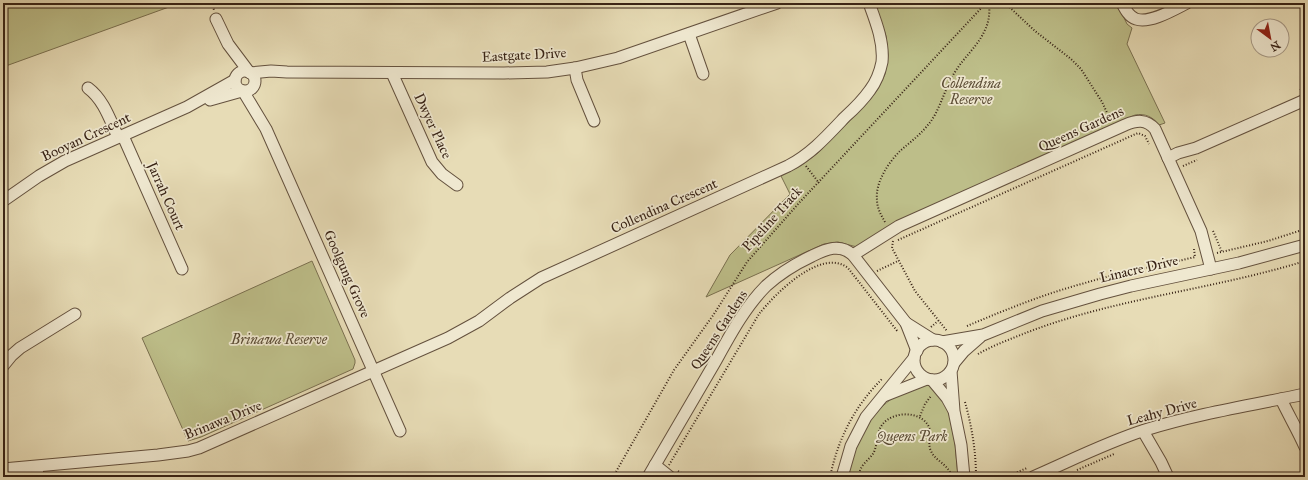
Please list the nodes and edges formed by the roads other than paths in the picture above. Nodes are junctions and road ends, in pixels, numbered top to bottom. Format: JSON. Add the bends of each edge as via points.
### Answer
{"nodes":[{"id":1,"x":777,"y":3,"type":"edge"},
{"id":2,"x":869,"y":3,"type":"edge"},
{"id":3,"x":1122,"y":3,"type":"edge"},
{"id":4,"x":1187,"y":3,"type":"edge"},
{"id":5,"x":216,"y":19,"type":"dead end"},
{"id":6,"x":689,"y":34,"type":"junction"},
{"id":7,"x":228,"y":44,"type":"junction"},
{"id":8,"x":575,"y":68,"type":"junction"},
{"id":9,"x":249,"y":72,"type":"junction"},
{"id":10,"x":287,"y":72,"type":"junction"},
{"id":11,"x":392,"y":73,"type":"junction"},
{"id":12,"x":703,"y":74,"type":"dead end"},
{"id":13,"x":235,"y":78,"type":"junction"},
{"id":14,"x":254,"y":85,"type":"junction"},
{"id":15,"x":88,"y":88,"type":"dead end"},
{"id":16,"x":242,"y":91,"type":"junction"},
{"id":17,"x":1305,"y":100,"type":"edge"},
{"id":18,"x":187,"y":107,"type":"junction"},
{"id":19,"x":594,"y":121,"type":"dead end"},
{"id":20,"x":266,"y":129,"type":"junction"},
{"id":21,"x":120,"y":136,"type":"junction"},
{"id":22,"x":1169,"y":161,"type":"junction"},
{"id":23,"x":457,"y":185,"type":"dead end"},
{"id":24,"x":3,"y":201,"type":"edge"},
{"id":25,"x":1305,"y":245,"type":"edge"},
{"id":26,"x":856,"y":259,"type":"junction"},
{"id":27,"x":182,"y":269,"type":"dead end"},
{"id":28,"x":1211,"y":269,"type":"junction"},
{"id":29,"x":75,"y":314,"type":"dead end"},
{"id":30,"x":906,"y":323,"type":"junction"},
{"id":31,"x":983,"y":334,"type":"junction"},
{"id":32,"x":938,"y":341,"type":"junction"},
{"id":33,"x":916,"y":354,"type":"junction"},
{"id":34,"x":3,"y":366,"type":"edge"},
{"id":35,"x":952,"y":367,"type":"junction"},
{"id":36,"x":374,"y":371,"type":"junction"},
{"id":37,"x":930,"y":380,"type":"junction"},
{"id":38,"x":1305,"y":394,"type":"edge"},
{"id":39,"x":883,"y":396,"type":"junction"},
{"id":40,"x":1286,"y":398,"type":"junction"},
{"id":41,"x":954,"y":411,"type":"junction"},
{"id":42,"x":1147,"y":430,"type":"junction"},
{"id":43,"x":400,"y":431,"type":"dead end"},
{"id":44,"x":1305,"y":447,"type":"edge"},
{"id":45,"x":3,"y":470,"type":"edge"},
{"id":46,"x":671,"y":471,"type":"edge"},
{"id":47,"x":37,"y":472,"type":"edge"},
{"id":48,"x":653,"y":473,"type":"edge"},
{"id":49,"x":842,"y":477,"type":"edge"},
{"id":50,"x":964,"y":477,"type":"edge"},
{"id":51,"x":1033,"y":477,"type":"edge"},
{"id":52,"x":1168,"y":477,"type":"edge"}],
"edges":[{"from":1,"to":6,"type":"street","name":"Eastgate Drive"},
{"from":2,"to":36,"type":"street","name":"Collendina Crescent","via":[[881,41],[882,62],[875,82],[870,91],[846,116],[800,160],[558,269],[525,287],[464,330]]},
{"from":3,"to":4,"type":"street","via":[[1132,17],[1143,20]]},
{"from":5,"to":7,"type":"street"},
{"from":6,"to":8,"type":"street","name":"Eastgate Drive","via":[[618,58]]},
{"from":6,"to":12,"type":"street"},
{"from":7,"to":9,"type":"street"},
{"from":7,"to":13,"type":"street"},
{"from":8,"to":11,"type":"street","name":"Eastgate Drive","via":[[547,72]]},
{"from":8,"to":19,"type":"street","via":[[577,80]]},
{"from":9,"to":10,"type":"street","name":"Eastgate Drive"},
{"from":9,"to":13,"type":"street","via":[[240,72]]},
{"from":9,"to":14,"type":"street","via":[[255,79]]},
{"from":10,"to":11,"type":"street","name":"Eastgate Drive"},
{"from":10,"to":14,"type":"street","name":"Eastgate Drive","via":[[269,76]]},
{"from":11,"to":23,"type":"street","name":"Dwyer Place","via":[[432,162],[442,174]]},
{"from":13,"to":16,"type":"street","via":[[236,85]]},
{"from":13,"to":18,"type":"street","name":"Booyan Crescent"},
{"from":14,"to":16,"type":"street","via":[[250,90]]},
{"from":14,"to":20,"type":"street","name":"Goolgung Grove"},
{"from":15,"to":21,"type":"street","name":"Jarrah Court","via":[[103,104]]},
{"from":16,"to":18,"type":"street","name":"Booyan Crescent"},
{"from":16,"to":20,"type":"street","name":"Goolgung Grove"},
{"from":17,"to":22,"type":"street","via":[[1196,148],[1178,153]]},
{"from":18,"to":21,"type":"street","name":"Booyan Crescent"},
{"from":20,"to":36,"type":"street","name":"Goolgung Grove"},
{"from":21,"to":24,"type":"street","name":"Booyan Crescent","via":[[51,169]]},
{"from":21,"to":27,"type":"street","name":"Jarrah Court"},
{"from":22,"to":26,"type":"street","name":"Queens Gardens","via":[[1155,130],[1147,123],[1133,122],[926,214]]},
{"from":22,"to":28,"type":"street","name":"Queens Gardens","via":[[1201,231]]},
{"from":25,"to":28,"type":"street","name":"Linacre Drive"},
{"from":26,"to":30,"type":"street"},
{"from":26,"to":48,"type":"street","name":"Queens Gardens","via":[[843,249],[828,249],[800,262],[762,290],[736,327]]},
{"from":28,"to":31,"type":"street","name":"Linacre Drive","via":[[1070,302]]},
{"from":29,"to":34,"type":"street","via":[[20,348]]},
{"from":30,"to":32,"type":"street"},
{"from":30,"to":33,"type":"street"},
{"from":31,"to":32,"type":"street","name":"Linacre Drive","via":[[959,340]]},
{"from":31,"to":35,"type":"street","name":"Linacre Drive","via":[[964,351]]},
{"from":32,"to":33,"type":"street","via":[[921,345]]},
{"from":32,"to":35,"type":"street","via":[[952,350]]},
{"from":33,"to":37,"type":"street","via":[[914,364],[917,370]]},
{"from":33,"to":39,"type":"street"},
{"from":35,"to":37,"type":"street","via":[[943,378]]},
{"from":35,"to":41,"type":"street"},
{"from":36,"to":43,"type":"street","name":"Goolgung Grove"},
{"from":36,"to":47,"type":"street","name":"Brinawa Drive","via":[[194,450]]},
{"from":37,"to":39,"type":"street"},
{"from":37,"to":41,"type":"street","via":[[947,398]]},
{"from":38,"to":40,"type":"street","name":"Leahy Drive"},
{"from":39,"to":49,"type":"street","via":[[858,431]]},
{"from":40,"to":42,"type":"street","name":"Leahy Drive"},
{"from":40,"to":44,"type":"street","via":[[1289,416]]},
{"from":41,"to":50,"type":"street"},
{"from":42,"to":51,"type":"street","name":"Leahy Drive"},
{"from":42,"to":52,"type":"street"},
{"from":45,"to":47,"type":"street","name":"Brinawa Drive"},
{"from":46,"to":48,"type":"street"}]}
